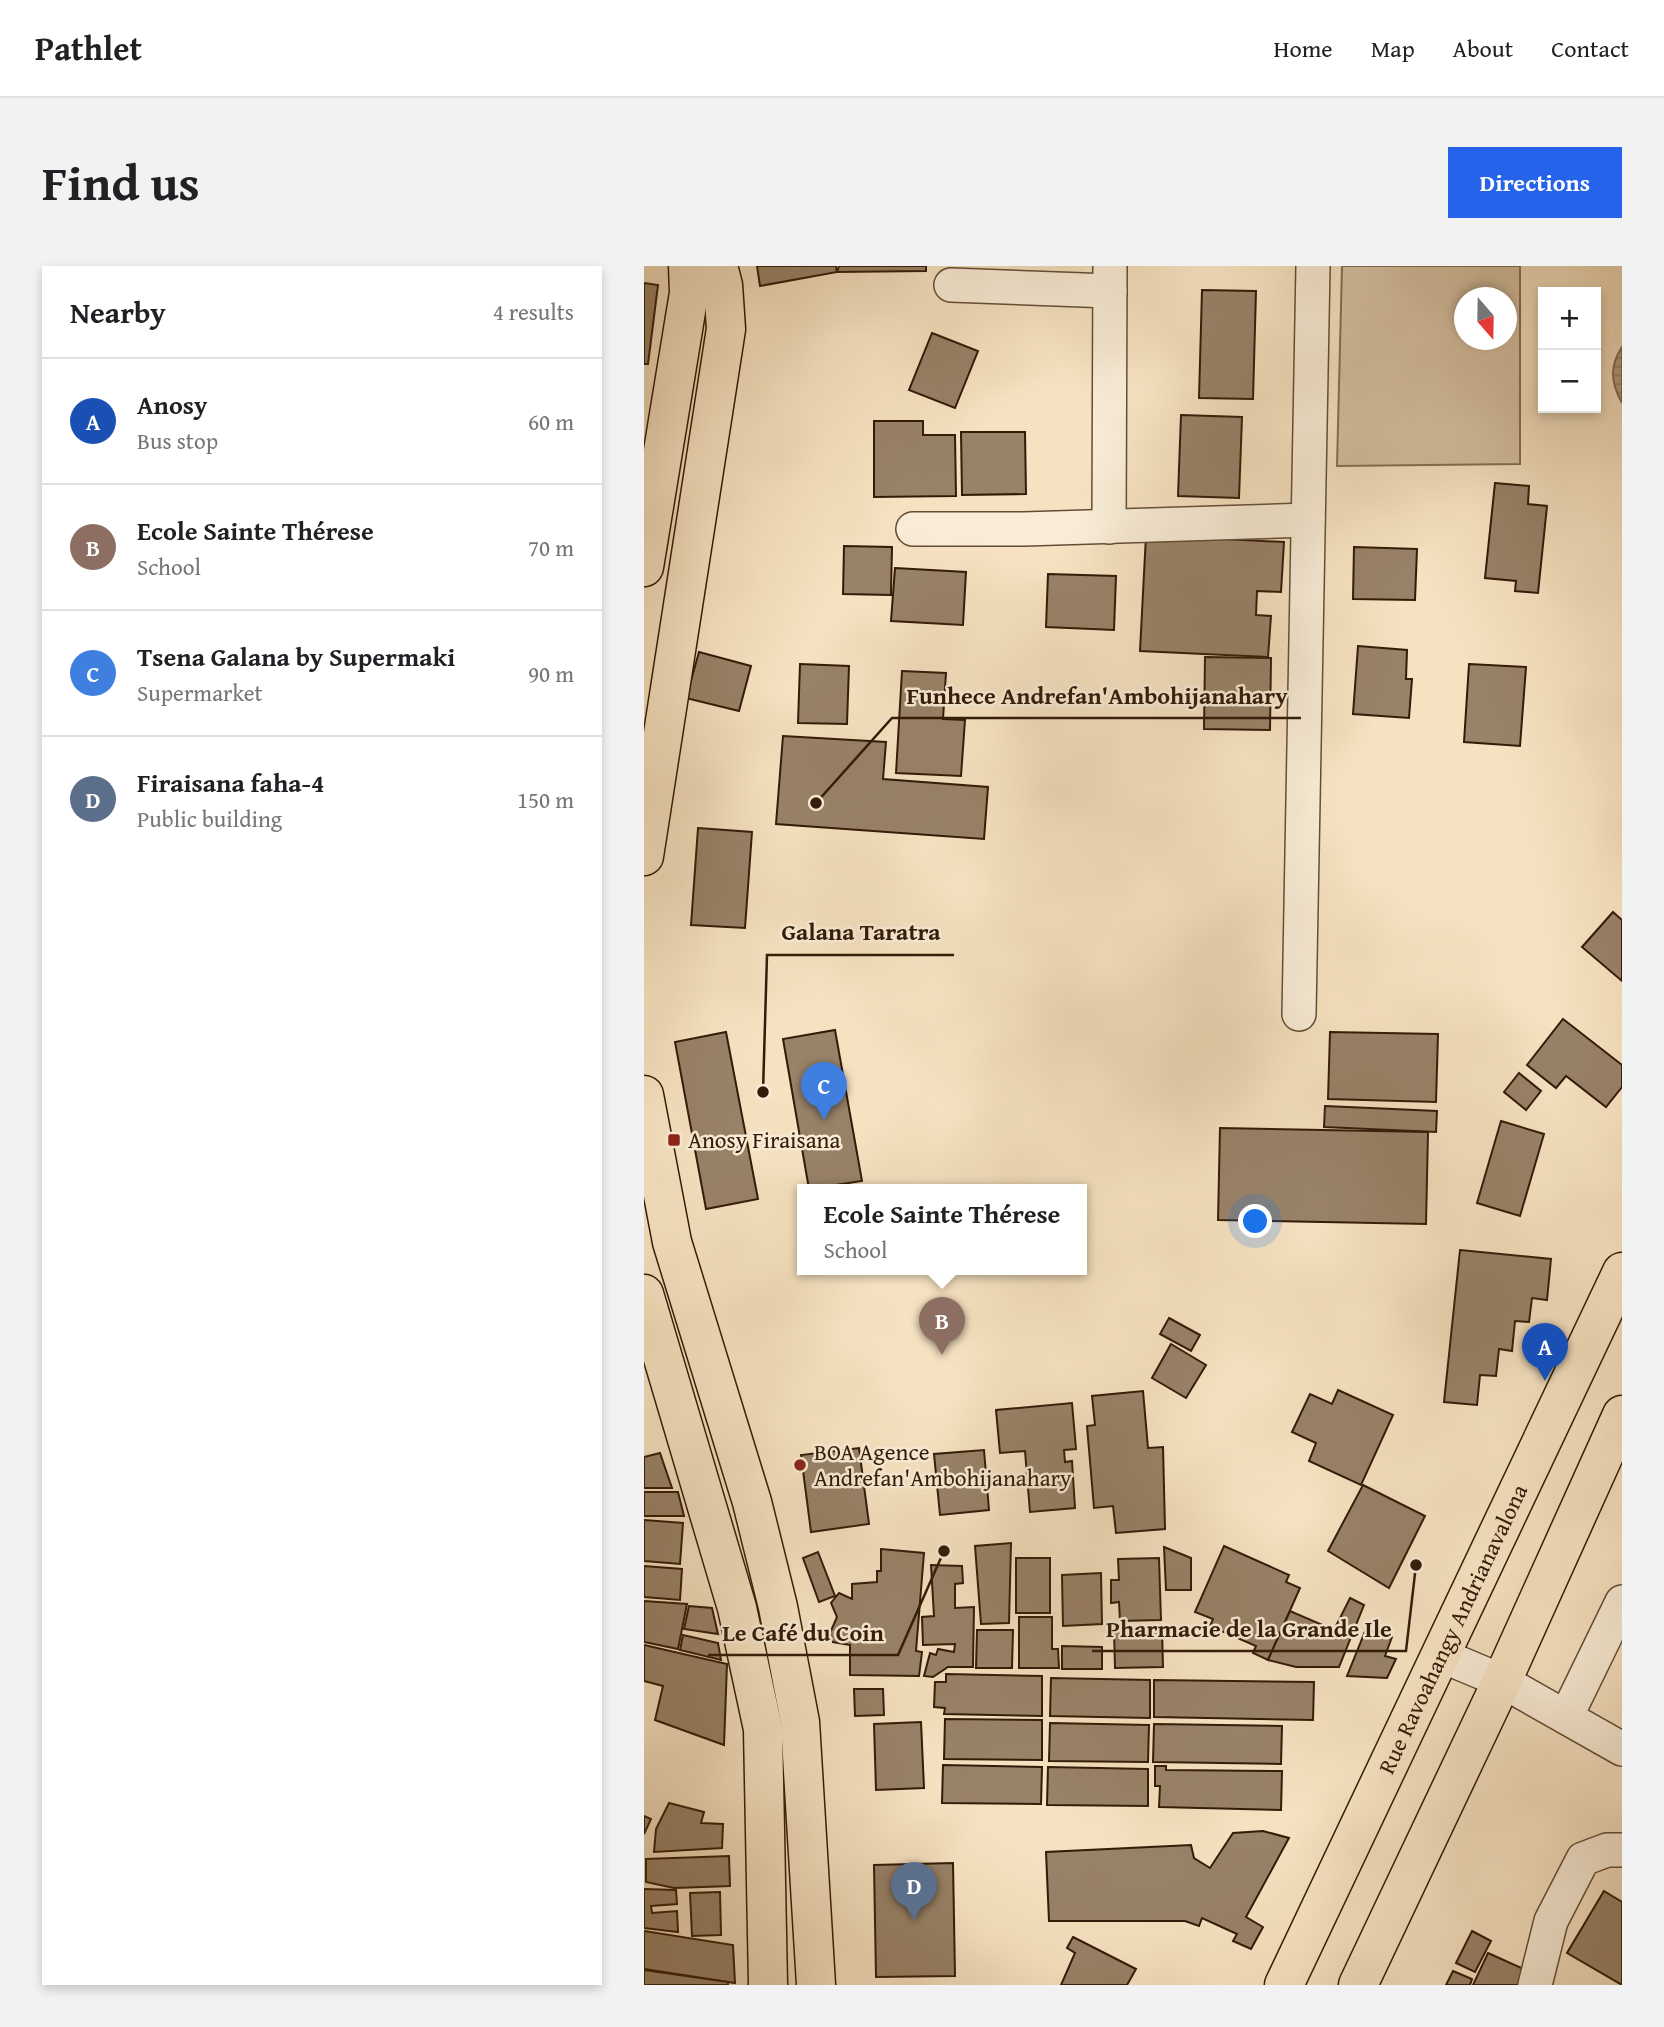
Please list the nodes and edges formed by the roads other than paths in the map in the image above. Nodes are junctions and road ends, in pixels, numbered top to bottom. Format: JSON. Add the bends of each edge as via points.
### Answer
{"nodes":[{"id":1,"x":688,"y":266,"type":"edge"},
{"id":2,"x":718,"y":266,"type":"edge"},
{"id":3,"x":1313,"y":266,"type":"edge"},
{"id":4,"x":1110,"y":279,"type":"edge"},
{"id":5,"x":951,"y":285,"type":"dead end"},
{"id":6,"x":1308,"y":520,"type":"junction"},
{"id":7,"x":1109,"y":527,"type":"junction"},
{"id":8,"x":913,"y":529,"type":"dead end"},
{"id":9,"x":644,"y":567,"type":"edge"},
{"id":10,"x":644,"y":856,"type":"edge"},
{"id":11,"x":1299,"y":1014,"type":"dead end"},
{"id":12,"x":644,"y":1095,"type":"edge"},
{"id":13,"x":1622,"y":1272,"type":"edge"},
{"id":14,"x":644,"y":1294,"type":"edge"},
{"id":15,"x":1622,"y":1415,"type":"edge"},
{"id":16,"x":1622,"y":1602,"type":"edge"},
{"id":17,"x":1440,"y":1655,"type":"junction"},
{"id":18,"x":1502,"y":1681,"type":"junction"},
{"id":19,"x":1566,"y":1717,"type":"junction"},
{"id":20,"x":1622,"y":1749,"type":"edge"},
{"id":21,"x":1622,"y":1850,"type":"edge"},
{"id":22,"x":768,"y":1985,"type":"edge"},
{"id":23,"x":816,"y":1985,"type":"edge"},
{"id":24,"x":1284,"y":1985,"type":"edge"},
{"id":25,"x":1358,"y":1985,"type":"edge"},
{"id":26,"x":1535,"y":1985,"type":"edge"}],
"edges":[{"from":1,"to":9,"type":"main road","via":[[689,293]]},
{"from":2,"to":10,"type":"main road","via":[[726,329]]},
{"from":3,"to":6,"type":"street"},
{"from":4,"to":5,"type":"street"},
{"from":4,"to":7,"type":"street"},
{"from":6,"to":7,"type":"street"},
{"from":6,"to":11,"type":"street"},
{"from":7,"to":8,"type":"street"},
{"from":12,"to":23,"type":"main road","via":[[672,1242],[752,1502],[778,1607],[800,1722]]},
{"from":13,"to":17,"type":"main road","name":"Rue Ravoahangy Andrianavalona"},
{"from":14,"to":22,"type":"main road","via":[[737,1608],[763,1729]]},
{"from":15,"to":18,"type":"main road"},
{"from":16,"to":19,"type":"street"},
{"from":17,"to":18,"type":"street"},
{"from":17,"to":24,"type":"main road","name":"Rue Ravoahangy Andrianavalona"},
{"from":18,"to":19,"type":"street"},
{"from":18,"to":25,"type":"main road"},
{"from":19,"to":20,"type":"street"},
{"from":21,"to":26,"type":"street","via":[[1583,1858],[1551,1921]]}]}
